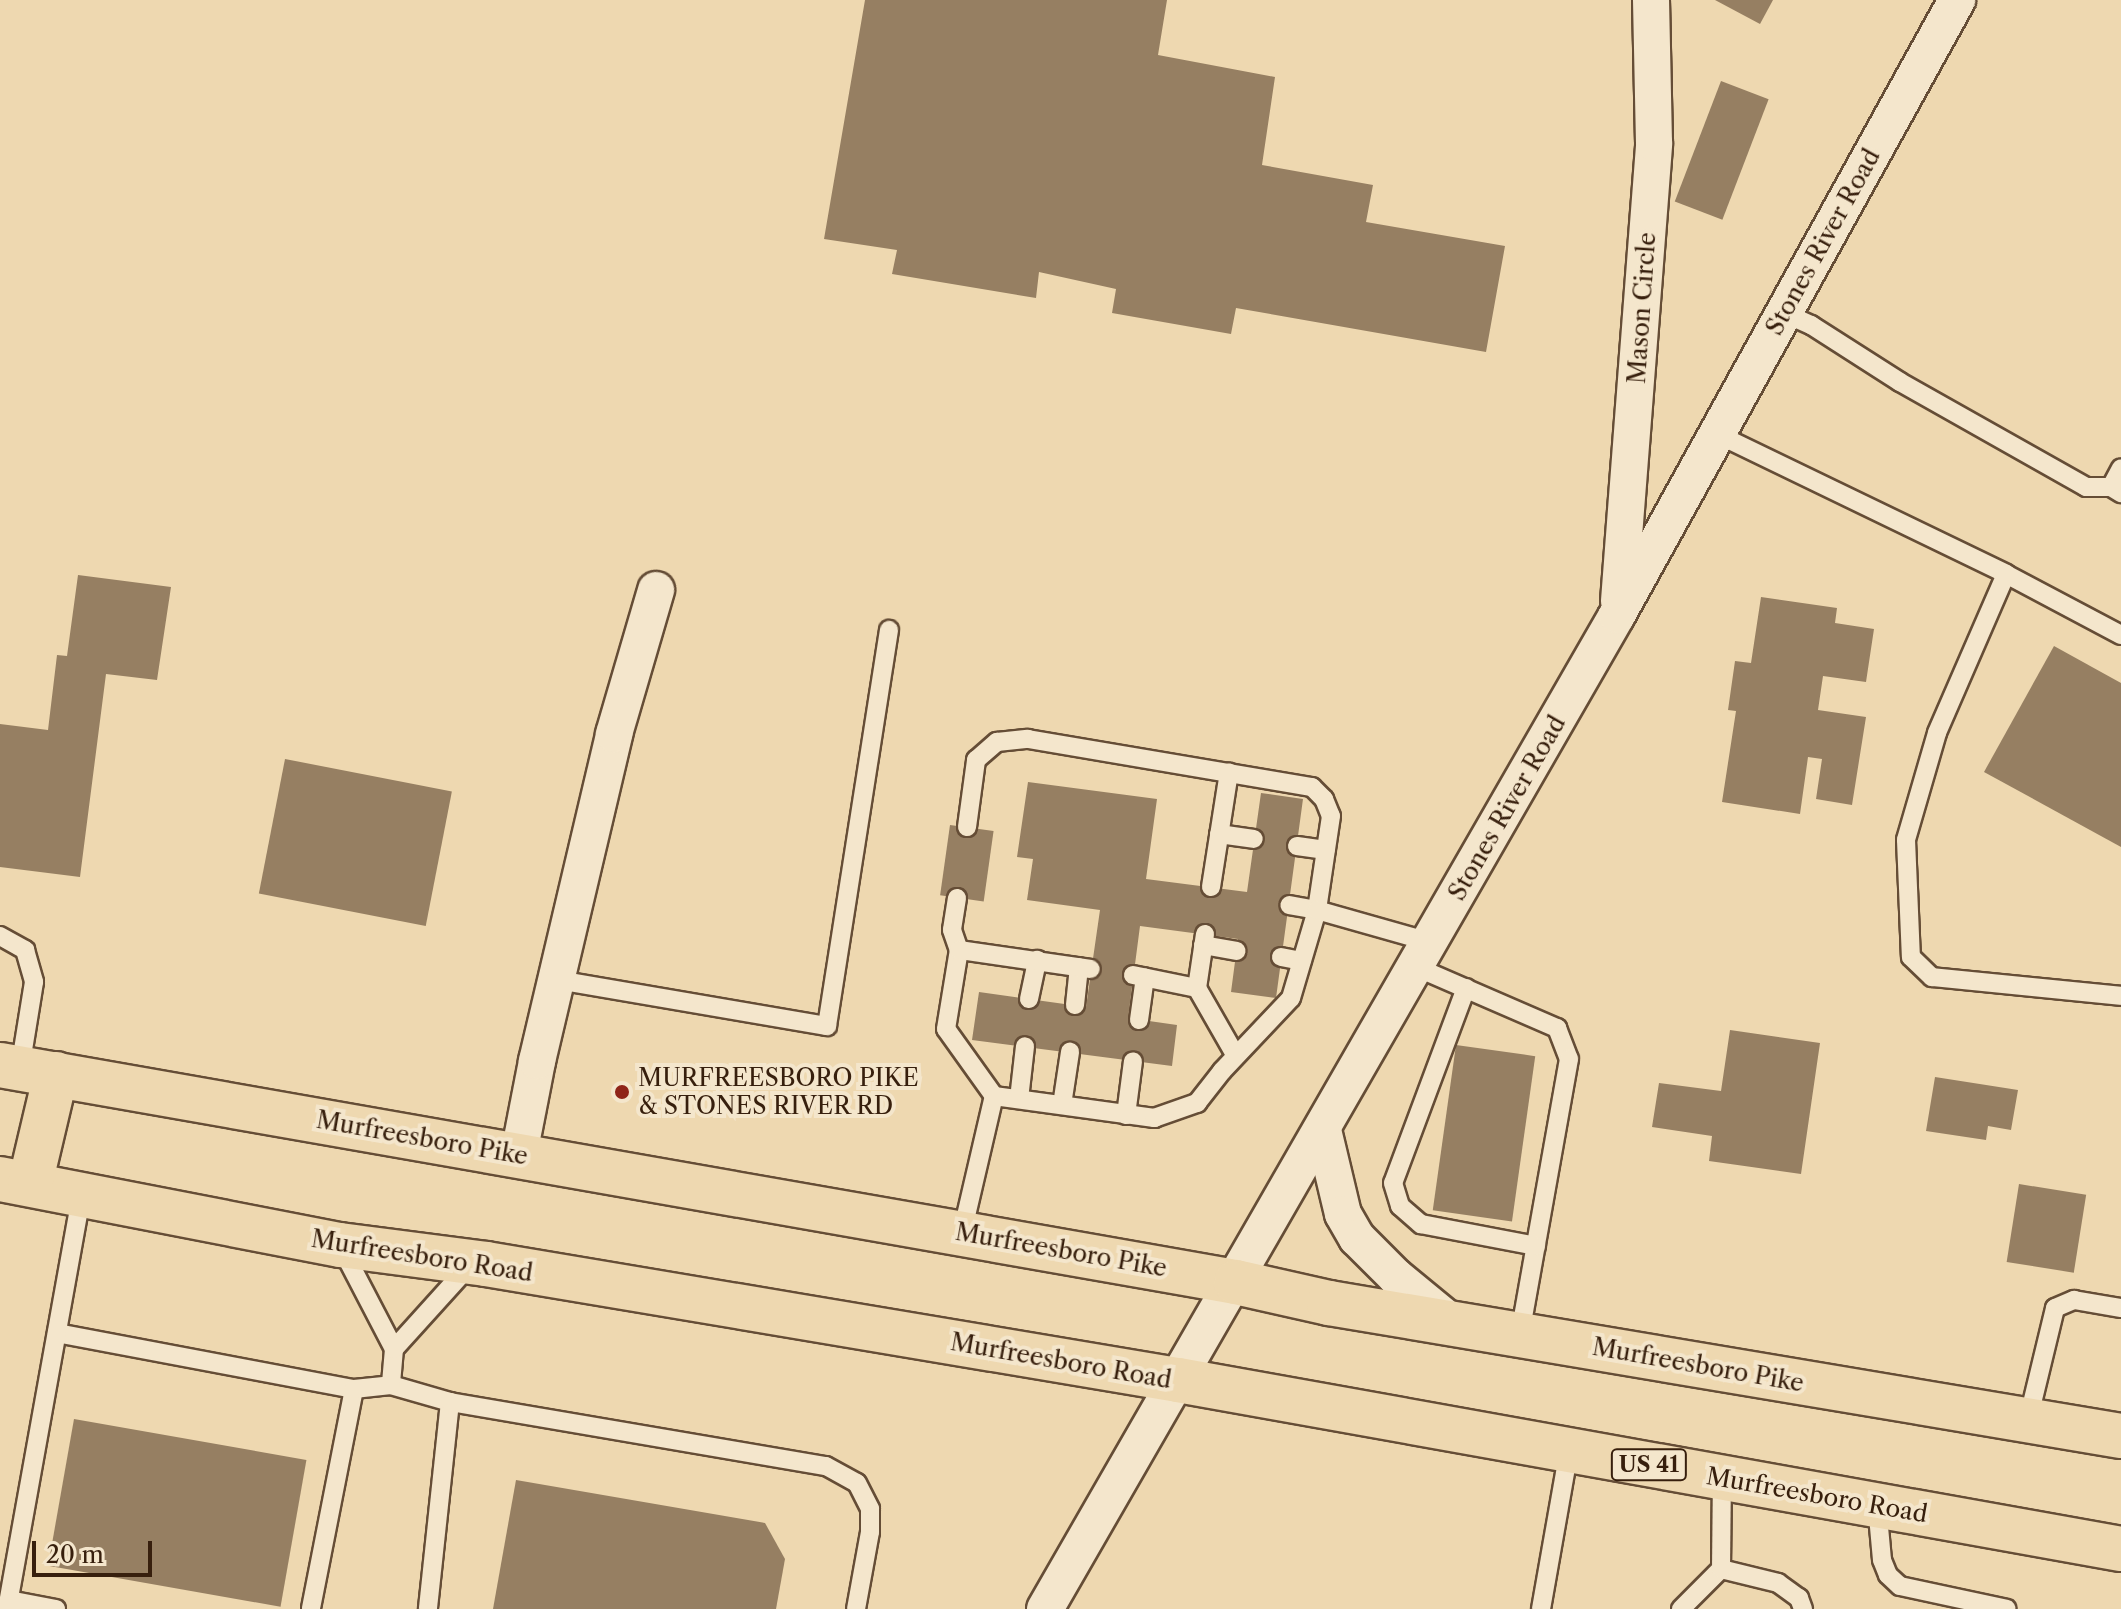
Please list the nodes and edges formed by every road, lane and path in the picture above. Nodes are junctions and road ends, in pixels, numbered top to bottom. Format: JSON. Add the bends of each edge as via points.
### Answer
{"nodes":[{"id":1,"x":1651,"y":0,"type":"edge"},
{"id":2,"x":1957,"y":0,"type":"edge"},
{"id":3,"x":1784,"y":313,"type":"junction"},
{"id":4,"x":1717,"y":434,"type":"junction"},
{"id":5,"x":2121,"y":468,"type":"edge"},
{"id":6,"x":2116,"y":490,"type":"edge"},
{"id":7,"x":2006,"y":574,"type":"junction"},
{"id":8,"x":656,"y":590,"type":"dead end"},
{"id":9,"x":1617,"y":615,"type":"junction"},
{"id":10,"x":889,"y":630,"type":"dead end"},
{"id":11,"x":2121,"y":635,"type":"edge"},
{"id":12,"x":1229,"y":772,"type":"junction"},
{"id":13,"x":967,"y":827,"type":"dead end"},
{"id":14,"x":1219,"y":834,"type":"junction"},
{"id":15,"x":1254,"y":839,"type":"dead end"},
{"id":16,"x":1297,"y":846,"type":"dead end"},
{"id":17,"x":1326,"y":850,"type":"junction"},
{"id":18,"x":1211,"y":887,"type":"dead end"},
{"id":19,"x":957,"y":898,"type":"dead end"},
{"id":20,"x":1289,"y":905,"type":"dead end"},
{"id":21,"x":1317,"y":910,"type":"junction"},
{"id":22,"x":0,"y":936,"type":"edge"},
{"id":23,"x":959,"y":950,"type":"junction"},
{"id":24,"x":1236,"y":951,"type":"dead end"},
{"id":25,"x":1423,"y":955,"type":"junction"},
{"id":26,"x":1281,"y":957,"type":"dead end"},
{"id":27,"x":1037,"y":960,"type":"junction"},
{"id":28,"x":1302,"y":961,"type":"junction"},
{"id":29,"x":557,"y":980,"type":"junction"},
{"id":30,"x":1197,"y":988,"type":"junction"},
{"id":31,"x":1466,"y":988,"type":"junction"},
{"id":32,"x":2121,"y":996,"type":"edge"},
{"id":33,"x":1029,"y":999,"type":"dead end"},
{"id":34,"x":1075,"y":1005,"type":"dead end"},
{"id":35,"x":1139,"y":1020,"type":"dead end"},
{"id":36,"x":1025,"y":1046,"type":"dead end"},
{"id":37,"x":1070,"y":1052,"type":"dead end"},
{"id":38,"x":1236,"y":1056,"type":"junction"},
{"id":39,"x":1133,"y":1061,"type":"dead end"},
{"id":40,"x":25,"y":1069,"type":"edge"},
{"id":41,"x":994,"y":1096,"type":"junction"},
{"id":42,"x":1019,"y":1099,"type":"junction"},
{"id":43,"x":1062,"y":1105,"type":"junction"},
{"id":44,"x":1126,"y":1115,"type":"junction"},
{"id":45,"x":1323,"y":1130,"type":"junction"},
{"id":46,"x":519,"y":1154,"type":"junction"},
{"id":47,"x":15,"y":1182,"type":"edge"},
{"id":48,"x":82,"y":1193,"type":"junction"},
{"id":49,"x":962,"y":1233,"type":"junction"},
{"id":50,"x":340,"y":1245,"type":"junction"},
{"id":51,"x":1536,"y":1246,"type":"junction"},
{"id":52,"x":472,"y":1263,"type":"junction"},
{"id":53,"x":1236,"y":1282,"type":"junction"},
{"id":54,"x":2121,"y":1308,"type":"edge"},
{"id":55,"x":1452,"y":1323,"type":"junction"},
{"id":56,"x":57,"y":1333,"type":"junction"},
{"id":57,"x":1520,"y":1335,"type":"junction"},
{"id":58,"x":394,"y":1349,"type":"junction"},
{"id":59,"x":1178,"y":1380,"type":"junction"},
{"id":60,"x":391,"y":1385,"type":"junction"},
{"id":61,"x":354,"y":1389,"type":"junction"},
{"id":62,"x":450,"y":1402,"type":"junction"},
{"id":63,"x":2028,"y":1420,"type":"junction"},
{"id":64,"x":2121,"y":1436,"type":"edge"},
{"id":65,"x":1569,"y":1450,"type":"junction"},
{"id":66,"x":1722,"y":1478,"type":"junction"},
{"id":67,"x":1877,"y":1505,"type":"junction"},
{"id":68,"x":2121,"y":1549,"type":"edge"},
{"id":69,"x":1721,"y":1569,"type":"junction"},
{"id":70,"x":1541,"y":1602,"type":"edge"},
{"id":71,"x":8,"y":1605,"type":"edge"},
{"id":72,"x":56,"y":1609,"type":"edge"},
{"id":73,"x":311,"y":1609,"type":"edge"},
{"id":74,"x":428,"y":1609,"type":"edge"},
{"id":75,"x":856,"y":1609,"type":"edge"},
{"id":76,"x":1045,"y":1609,"type":"edge"},
{"id":77,"x":1681,"y":1609,"type":"edge"},
{"id":78,"x":1803,"y":1609,"type":"edge"},
{"id":79,"x":2007,"y":1609,"type":"edge"}],
"edges":[{"from":1,"to":9,"type":"street","name":"Mason Circle","via":[[1654,143]]},
{"from":2,"to":3,"type":"street","name":"Stones River Road"},
{"from":3,"to":4,"type":"street","name":"Stones River Road"},
{"from":3,"to":6,"type":"lane","via":[[2086,487]]},
{"from":4,"to":7,"type":"lane"},
{"from":4,"to":9,"type":"street","name":"Stones River Road"},
{"from":5,"to":6,"type":"lane"},
{"from":7,"to":11,"type":"lane"},
{"from":7,"to":32,"type":"lane","via":[[1937,733],[1906,840],[1911,957],[1932,977]]},
{"from":8,"to":29,"type":"street","via":[[614,734]]},
{"from":9,"to":25,"type":"street","name":"Stones River Road"},
{"from":10,"to":29,"type":"lane","via":[[827,1026]]},
{"from":12,"to":13,"type":"lane","via":[[1028,739],[997,742],[976,760]]},
{"from":12,"to":14,"type":"lane"},
{"from":12,"to":17,"type":"lane","via":[[1312,787],[1331,816]]},
{"from":14,"to":15,"type":"lane"},
{"from":14,"to":18,"type":"lane"},
{"from":16,"to":17,"type":"lane"},
{"from":17,"to":21,"type":"lane"},
{"from":19,"to":23,"type":"lane","via":[[952,930]]},
{"from":20,"to":21,"type":"lane"},
{"from":21,"to":25,"type":"lane"},
{"from":21,"to":28,"type":"lane"},
{"from":22,"to":40,"type":"lane","via":[[25,950],[34,982]]},
{"from":23,"to":27,"type":"lane"},
{"from":23,"to":41,"type":"lane","via":[[946,1029]]},
{"from":24,"to":30,"type":"lane","via":[[1204,940]]},
{"from":25,"to":31,"type":"lane"},
{"from":25,"to":45,"type":"street","name":"Stones River Road"},
{"from":26,"to":28,"type":"lane"},
{"from":27,"to":33,"type":"lane"},
{"from":27,"to":34,"type":"lane","via":[[1085,968]]},
{"from":28,"to":38,"type":"lane","via":[[1291,998]]},
{"from":29,"to":46,"type":"street"},
{"from":30,"to":35,"type":"lane","via":[[1139,976]]},
{"from":30,"to":38,"type":"lane"},
{"from":31,"to":51,"type":"lane","via":[[1557,1028],[1569,1059]]},
{"from":31,"to":51,"type":"lane","via":[[1393,1183],[1400,1206],[1421,1224]]},
{"from":36,"to":42,"type":"lane"},
{"from":37,"to":43,"type":"lane"},
{"from":38,"to":44,"type":"lane","via":[[1197,1103],[1154,1118]]},
{"from":39,"to":44,"type":"lane"},
{"from":40,"to":46,"type":"main road","name":"Murfreesboro Pike"},
{"from":40,"to":47,"type":"main road"},
{"from":41,"to":42,"type":"lane"},
{"from":41,"to":49,"type":"lane"},
{"from":42,"to":43,"type":"lane"},
{"from":43,"to":44,"type":"lane"},
{"from":45,"to":53,"type":"street","name":"Stones River Road"},
{"from":45,"to":55,"type":"street","via":[[1343,1214],[1357,1238]]},
{"from":46,"to":49,"type":"main road","name":"Murfreesboro Pike"},
{"from":47,"to":48,"type":"main road","name":"Murfreesboro Road"},
{"from":48,"to":50,"type":"main road","name":"Murfreesboro Road"},
{"from":48,"to":56,"type":"lane"},
{"from":49,"to":53,"type":"main road","name":"Murfreesboro Pike"},
{"from":50,"to":52,"type":"main road","name":"Murfreesboro Road"},
{"from":50,"to":58,"type":"lane"},
{"from":51,"to":57,"type":"lane"},
{"from":52,"to":58,"type":"lane"},
{"from":52,"to":59,"type":"main road","name":"Murfreesboro Road"},
{"from":53,"to":55,"type":"main road","name":"Murfreesboro Pike"},
{"from":53,"to":59,"type":"street","name":"Stones River Road"},
{"from":54,"to":63,"type":"lane","via":[[2074,1300],[2055,1308]]},
{"from":55,"to":57,"type":"main road","name":"Murfreesboro Pike"},
{"from":56,"to":61,"type":"lane"},
{"from":56,"to":71,"type":"lane"},
{"from":57,"to":63,"type":"main road","name":"Murfreesboro Pike"},
{"from":58,"to":60,"type":"lane"},
{"from":59,"to":65,"type":"main road","name":"Murfreesboro Road","number":"US 41"},
{"from":59,"to":76,"type":"street","name":"Stones River Road"},
{"from":60,"to":61,"type":"lane"},
{"from":60,"to":62,"type":"lane"},
{"from":61,"to":73,"type":"lane"},
{"from":62,"to":74,"type":"lane"},
{"from":62,"to":75,"type":"lane","via":[[826,1466],[857,1483],[870,1509]]},
{"from":63,"to":64,"type":"main road","name":"Murfreesboro Pike"},
{"from":65,"to":66,"type":"main road","name":"Murfreesboro Road","number":"US 41"},
{"from":65,"to":70,"type":"lane"},
{"from":66,"to":67,"type":"main road","name":"Murfreesboro Road","number":"US 41"},
{"from":66,"to":69,"type":"lane"},
{"from":67,"to":68,"type":"main road","name":"Murfreesboro Road","number":"US 41"},
{"from":67,"to":79,"type":"lane","via":[[1882,1560],[1900,1586]]},
{"from":69,"to":77,"type":"lane"},
{"from":69,"to":78,"type":"lane","via":[[1778,1583],[1799,1598]]},
{"from":71,"to":72,"type":"lane"}]}
